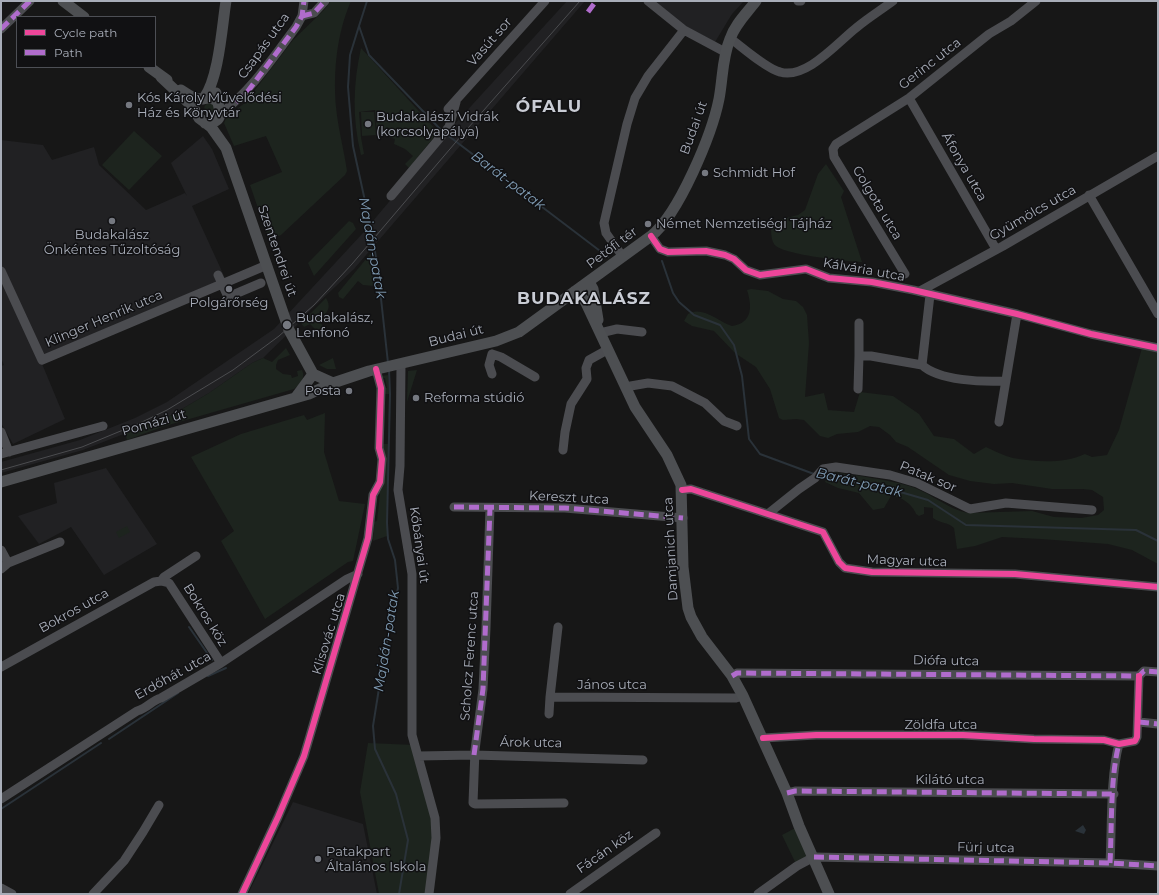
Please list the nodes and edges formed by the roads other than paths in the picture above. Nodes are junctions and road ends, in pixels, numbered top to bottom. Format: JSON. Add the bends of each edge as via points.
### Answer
{"nodes":[{"id":1,"x":30,"y":1,"type":"edge"},
{"id":2,"x":63,"y":1,"type":"edge"},
{"id":3,"x":226,"y":1,"type":"edge"},
{"id":4,"x":304,"y":1,"type":"edge"},
{"id":5,"x":325,"y":1,"type":"edge"},
{"id":6,"x":648,"y":1,"type":"edge"},
{"id":7,"x":756,"y":1,"type":"edge"},
{"id":8,"x":894,"y":1,"type":"edge"},
{"id":9,"x":1036,"y":1,"type":"edge"},
{"id":10,"x":540,"y":3,"type":"edge"},
{"id":11,"x":83,"y":16,"type":"edge"},
{"id":12,"x":302,"y":16,"type":"junction"},
{"id":13,"x":1,"y":29,"type":"edge"},
{"id":14,"x":684,"y":30,"type":"junction"},
{"id":15,"x":730,"y":38,"type":"junction"},
{"id":16,"x":725,"y":52,"type":"junction"},
{"id":17,"x":217,"y":59,"type":"junction"},
{"id":18,"x":150,"y":68,"type":"edge"},
{"id":19,"x":161,"y":77,"type":"junction"},
{"id":20,"x":909,"y":98,"type":"junction"},
{"id":21,"x":203,"y":99,"type":"junction"},
{"id":22,"x":456,"y":102,"type":"junction"},
{"id":23,"x":219,"y":109,"type":"junction"},
{"id":24,"x":448,"y":109,"type":"dead end"},
{"id":25,"x":197,"y":113,"type":"junction"},
{"id":26,"x":205,"y":123,"type":"junction"},
{"id":27,"x":836,"y":144,"type":"joint"},
{"id":28,"x":226,"y":148,"type":"junction"},
{"id":29,"x":1158,"y":156,"type":"edge"},
{"id":30,"x":1089,"y":195,"type":"junction"},
{"id":31,"x":390,"y":196,"type":"dead end"},
{"id":32,"x":651,"y":236,"type":"junction"},
{"id":33,"x":996,"y":250,"type":"junction"},
{"id":34,"x":623,"y":257,"type":"junction"},
{"id":35,"x":267,"y":265,"type":"junction"},
{"id":36,"x":1,"y":270,"type":"edge"},
{"id":37,"x":905,"y":274,"type":"dead end"},
{"id":38,"x":220,"y":279,"type":"junction"},
{"id":39,"x":589,"y":282,"type":"junction"},
{"id":40,"x":261,"y":283,"type":"dead end"},
{"id":41,"x":575,"y":291,"type":"junction"},
{"id":42,"x":920,"y":291,"type":"junction"},
{"id":43,"x":930,"y":295,"type":"junction"},
{"id":44,"x":1017,"y":314,"type":"junction"},
{"id":45,"x":1158,"y":314,"type":"edge"},
{"id":46,"x":859,"y":323,"type":"dead end"},
{"id":47,"x":642,"y":332,"type":"dead end"},
{"id":48,"x":600,"y":333,"type":"junction"},
{"id":49,"x":490,"y":342,"type":"junction"},
{"id":50,"x":1158,"y":348,"type":"edge"},
{"id":51,"x":607,"y":350,"type":"junction"},
{"id":52,"x":492,"y":354,"type":"junction"},
{"id":53,"x":859,"y":356,"type":"junction"},
{"id":54,"x":398,"y":364,"type":"junction"},
{"id":55,"x":922,"y":365,"type":"junction"},
{"id":56,"x":379,"y":369,"type":"junction"},
{"id":57,"x":492,"y":374,"type":"dead end"},
{"id":58,"x":535,"y":377,"type":"dead end"},
{"id":59,"x":314,"y":380,"type":"junction"},
{"id":60,"x":1006,"y":381,"type":"junction"},
{"id":61,"x":625,"y":387,"type":"junction"},
{"id":62,"x":858,"y":389,"type":"dead end"},
{"id":63,"x":999,"y":422,"type":"dead end"},
{"id":64,"x":103,"y":426,"type":"dead end"},
{"id":65,"x":737,"y":426,"type":"dead end"},
{"id":66,"x":1,"y":432,"type":"edge"},
{"id":67,"x":563,"y":450,"type":"dead end"},
{"id":68,"x":5,"y":453,"type":"edge"},
{"id":69,"x":1,"y":482,"type":"edge"},
{"id":70,"x":682,"y":490,"type":"junction"},
{"id":71,"x":454,"y":507,"type":"dead end"},
{"id":72,"x":490,"y":508,"type":"junction"},
{"id":73,"x":1092,"y":510,"type":"dead end"},
{"id":74,"x":769,"y":513,"type":"junction"},
{"id":75,"x":683,"y":518,"type":"junction"},
{"id":76,"x":60,"y":542,"type":"dead end"},
{"id":77,"x":1,"y":550,"type":"edge"},
{"id":78,"x":196,"y":556,"type":"dead end"},
{"id":79,"x":5,"y":566,"type":"edge"},
{"id":80,"x":358,"y":574,"type":"junction"},
{"id":81,"x":161,"y":581,"type":"junction"},
{"id":82,"x":1158,"y":587,"type":"edge"},
{"id":83,"x":558,"y":627,"type":"dead end"},
{"id":84,"x":221,"y":663,"type":"junction"},
{"id":85,"x":1,"y":667,"type":"edge"},
{"id":86,"x":1158,"y":672,"type":"edge"},
{"id":87,"x":732,"y":676,"type":"junction"},
{"id":88,"x":1139,"y":676,"type":"junction"},
{"id":89,"x":743,"y":696,"type":"junction"},
{"id":90,"x":550,"y":697,"type":"junction"},
{"id":91,"x":549,"y":714,"type":"dead end"},
{"id":92,"x":1139,"y":722,"type":"junction"},
{"id":93,"x":1158,"y":724,"type":"edge"},
{"id":94,"x":763,"y":738,"type":"junction"},
{"id":95,"x":1119,"y":744,"type":"junction"},
{"id":96,"x":474,"y":755,"type":"junction"},
{"id":97,"x":418,"y":756,"type":"junction"},
{"id":98,"x":643,"y":760,"type":"dead end"},
{"id":99,"x":788,"y":793,"type":"junction"},
{"id":100,"x":1114,"y":794,"type":"junction"},
{"id":101,"x":1,"y":800,"type":"edge"},
{"id":102,"x":564,"y":803,"type":"dead end"},
{"id":103,"x":159,"y":805,"type":"dead end"},
{"id":104,"x":656,"y":832,"type":"dead end"},
{"id":105,"x":814,"y":857,"type":"junction"},
{"id":106,"x":1110,"y":863,"type":"junction"},
{"id":107,"x":1158,"y":866,"type":"edge"},
{"id":108,"x":1,"y":888,"type":"edge"},
{"id":109,"x":12,"y":894,"type":"edge"},
{"id":110,"x":93,"y":894,"type":"edge"},
{"id":111,"x":242,"y":894,"type":"edge"},
{"id":112,"x":429,"y":894,"type":"edge"},
{"id":113,"x":570,"y":894,"type":"edge"},
{"id":114,"x":758,"y":894,"type":"edge"},
{"id":115,"x":829,"y":894,"type":"edge"}],
"edges":[{"from":1,"to":13,"type":"street"},
{"from":2,"to":11,"type":"main road"},
{"from":3,"to":17,"type":"main road"},
{"from":4,"to":12,"type":"street","name":"Csapás utca"},
{"from":5,"to":12,"type":"street","via":[[314,13]]},
{"from":6,"to":14,"type":"street"},
{"from":7,"to":15,"type":"main road","name":"Budai út"},
{"from":8,"to":15,"type":"street","via":[[822,58],[796,72],[778,72]]},
{"from":9,"to":20,"type":"street","name":"Gerinc utca","via":[[1011,21],[989,34]]},
{"from":10,"to":22,"type":"street","name":"Vasút sor"},
{"from":12,"to":23,"type":"street","name":"Csapás utca","via":[[248,91],[236,102]]},
{"from":14,"to":16,"type":"street"},
{"from":14,"to":34,"type":"street","via":[[648,76],[635,98],[627,124],[604,223],[606,233]]},
{"from":15,"to":16,"type":"main road","name":"Budai út"},
{"from":16,"to":32,"type":"main road","name":"Budai út","via":[[716,112],[705,146],[668,219]]},
{"from":17,"to":21,"type":"main road","via":[[210,88]]},
{"from":17,"to":23,"type":"main road"},
{"from":18,"to":19,"type":"main road"},
{"from":19,"to":21,"type":"main road","via":[[191,97]]},
{"from":19,"to":25,"type":"main road"},
{"from":20,"to":27,"type":"street","name":"Gerinc utca"},
{"from":20,"to":33,"type":"street","name":"Áfonya utca"},
{"from":21,"to":23,"type":"main road","via":[[211,98]]},
{"from":21,"to":25,"type":"main road","via":[[198,104]]},
{"from":22,"to":24,"type":"street","name":"Vasút sor"},
{"from":22,"to":31,"type":"street","name":"Vasút sor","via":[[454,116],[445,133]]},
{"from":23,"to":26,"type":"main road","via":[[214,122]]},
{"from":23,"to":28,"type":"main road"},
{"from":25,"to":26,"type":"main road"},
{"from":26,"to":28,"type":"main road","name":"Szentendrei út","via":[[211,126]]},
{"from":27,"to":37,"type":"street","name":"Golgota utca","via":[[832,153]]},
{"from":28,"to":35,"type":"main road","name":"Szentendrei út"},
{"from":29,"to":30,"type":"street","name":"Gyümölcs utca"},
{"from":30,"to":33,"type":"street","name":"Gyümölcs utca"},
{"from":30,"to":45,"type":"street"},
{"from":32,"to":34,"type":"main road","name":"Petőfi tér"},
{"from":32,"to":42,"type":"street","name":"Kálvária utca","via":[[660,249],[668,252],[706,251],[725,255],[746,270],[760,275],[806,269],[828,278],[872,282]]},
{"from":33,"to":42,"type":"street","name":"Gyümölcs utca"},
{"from":34,"to":39,"type":"main road","name":"Petőfi tér"},
{"from":35,"to":38,"type":"street","name":"Klinger Henrik utca"},
{"from":35,"to":59,"type":"main road","name":"Szentendrei út","via":[[289,330]]},
{"from":36,"to":38,"type":"street","name":"Klinger Henrik utca","via":[[42,360]]},
{"from":38,"to":40,"type":"street","via":[[228,297]]},
{"from":39,"to":41,"type":"main road","name":"Petőfi tér"},
{"from":39,"to":48,"type":"main road","name":"Petőfi tér","via":[[593,289]]},
{"from":41,"to":48,"type":"main road","via":[[585,301]]},
{"from":41,"to":49,"type":"main road","name":"Budai út","via":[[523,330]]},
{"from":42,"to":43,"type":"street","name":"Kálvária utca"},
{"from":43,"to":44,"type":"street"},
{"from":43,"to":55,"type":"street"},
{"from":44,"to":50,"type":"street","via":[[1091,334]]},
{"from":44,"to":60,"type":"street"},
{"from":46,"to":53,"type":"street"},
{"from":47,"to":48,"type":"street","via":[[617,329]]},
{"from":48,"to":51,"type":"main road","name":"Damjanich utca"},
{"from":49,"to":52,"type":"street"},
{"from":49,"to":54,"type":"main road","name":"Budai út"},
{"from":51,"to":61,"type":"main road","name":"Damjanich utca"},
{"from":51,"to":67,"type":"street","via":[[589,360],[586,368],[587,379],[571,404]]},
{"from":52,"to":57,"type":"street","via":[[489,365]]},
{"from":52,"to":58,"type":"street"},
{"from":53,"to":55,"type":"street"},
{"from":53,"to":62,"type":"street"},
{"from":54,"to":56,"type":"main road","name":"Budai út"},
{"from":54,"to":97,"type":"street","name":"Kőbányai út","via":[[398,490],[412,574],[412,735]]},
{"from":55,"to":60,"type":"street","via":[[928,370],[964,380]]},
{"from":56,"to":59,"type":"main road","name":"Budai út","via":[[333,382]]},
{"from":56,"to":80,"type":"street","name":"Klisovác utca","via":[[379,448],[382,464],[380,482],[373,495],[369,535]]},
{"from":59,"to":69,"type":"main road","name":"Pomázi út","via":[[296,397]]},
{"from":60,"to":63,"type":"street"},
{"from":61,"to":65,"type":"street","via":[[648,383],[672,386],[705,403],[724,421]]},
{"from":61,"to":70,"type":"main road","name":"Damjanich utca","via":[[635,407],[667,455]]},
{"from":64,"to":68,"type":"street"},
{"from":66,"to":68,"type":"street"},
{"from":70,"to":74,"type":"street","name":"Magyar utca","via":[[691,489]]},
{"from":70,"to":75,"type":"main road","name":"Damjanich utca"},
{"from":71,"to":72,"type":"street","name":"Kereszt utca"},
{"from":72,"to":75,"type":"street","name":"Kereszt utca","via":[[565,508]]},
{"from":72,"to":96,"type":"street","name":"Scholcz Ferenc utca","via":[[483,689]]},
{"from":73,"to":74,"type":"street","name":"Patak sor","via":[[1006,503],[970,509],[917,483],[890,475],[836,467],[823,469],[816,478]]},
{"from":74,"to":82,"type":"street","name":"Magyar utca","via":[[823,532],[845,568],[872,572],[1016,574]]},
{"from":75,"to":87,"type":"main road","name":"Damjanich utca","via":[[683,567],[688,608],[702,637]]},
{"from":76,"to":79,"type":"street"},
{"from":77,"to":79,"type":"street"},
{"from":78,"to":81,"type":"street","name":"Bokros köz"},
{"from":80,"to":84,"type":"street","name":"Erdőhát utca"},
{"from":80,"to":111,"type":"street","name":"Klisovác utca","via":[[304,756]]},
{"from":81,"to":84,"type":"street","name":"Bokros köz","via":[[169,583]]},
{"from":81,"to":85,"type":"street","name":"Bokros utca","via":[[154,582]]},
{"from":83,"to":90,"type":"street"},
{"from":84,"to":101,"type":"street","name":"Erdőhát utca","via":[[154,700],[146,708],[137,710]]},
{"from":86,"to":88,"type":"street","name":"Diófa utca","via":[[1144,671]]},
{"from":87,"to":88,"type":"street","name":"Diófa utca","via":[[737,673],[759,673]]},
{"from":87,"to":89,"type":"main road","name":"Damjanich utca"},
{"from":88,"to":92,"type":"street"},
{"from":89,"to":90,"type":"street","name":"János utca"},
{"from":89,"to":94,"type":"main road","name":"Damjanich utca"},
{"from":90,"to":91,"type":"street"},
{"from":92,"to":93,"type":"street"},
{"from":92,"to":95,"type":"street","via":[[1135,741]]},
{"from":94,"to":95,"type":"street","name":"Zöldfa utca","via":[[964,735],[1104,740]]},
{"from":94,"to":99,"type":"main road","name":"Damjanich utca"},
{"from":95,"to":100,"type":"street"},
{"from":96,"to":97,"type":"street","name":"Árok utca"},
{"from":96,"to":98,"type":"street","name":"Árok utca"},
{"from":96,"to":102,"type":"street","name":"Scholcz Ferenc utca","via":[[473,803]]},
{"from":97,"to":112,"type":"street","name":"Kőbányai út","via":[[436,818],[437,830]]},
{"from":99,"to":100,"type":"street","name":"Kilátó utca","via":[[795,791]]},
{"from":99,"to":105,"type":"main road","name":"Damjanich utca"},
{"from":100,"to":106,"type":"street"},
{"from":103,"to":110,"type":"street","via":[[124,861]]},
{"from":104,"to":113,"type":"street","name":"Fácán köz"},
{"from":105,"to":106,"type":"street","name":"Fürj utca"},
{"from":105,"to":114,"type":"street"},
{"from":105,"to":115,"type":"main road","name":"Damjanich utca"},
{"from":106,"to":107,"type":"street","name":"Fürj utca"},
{"from":108,"to":109,"type":"street"}]}
